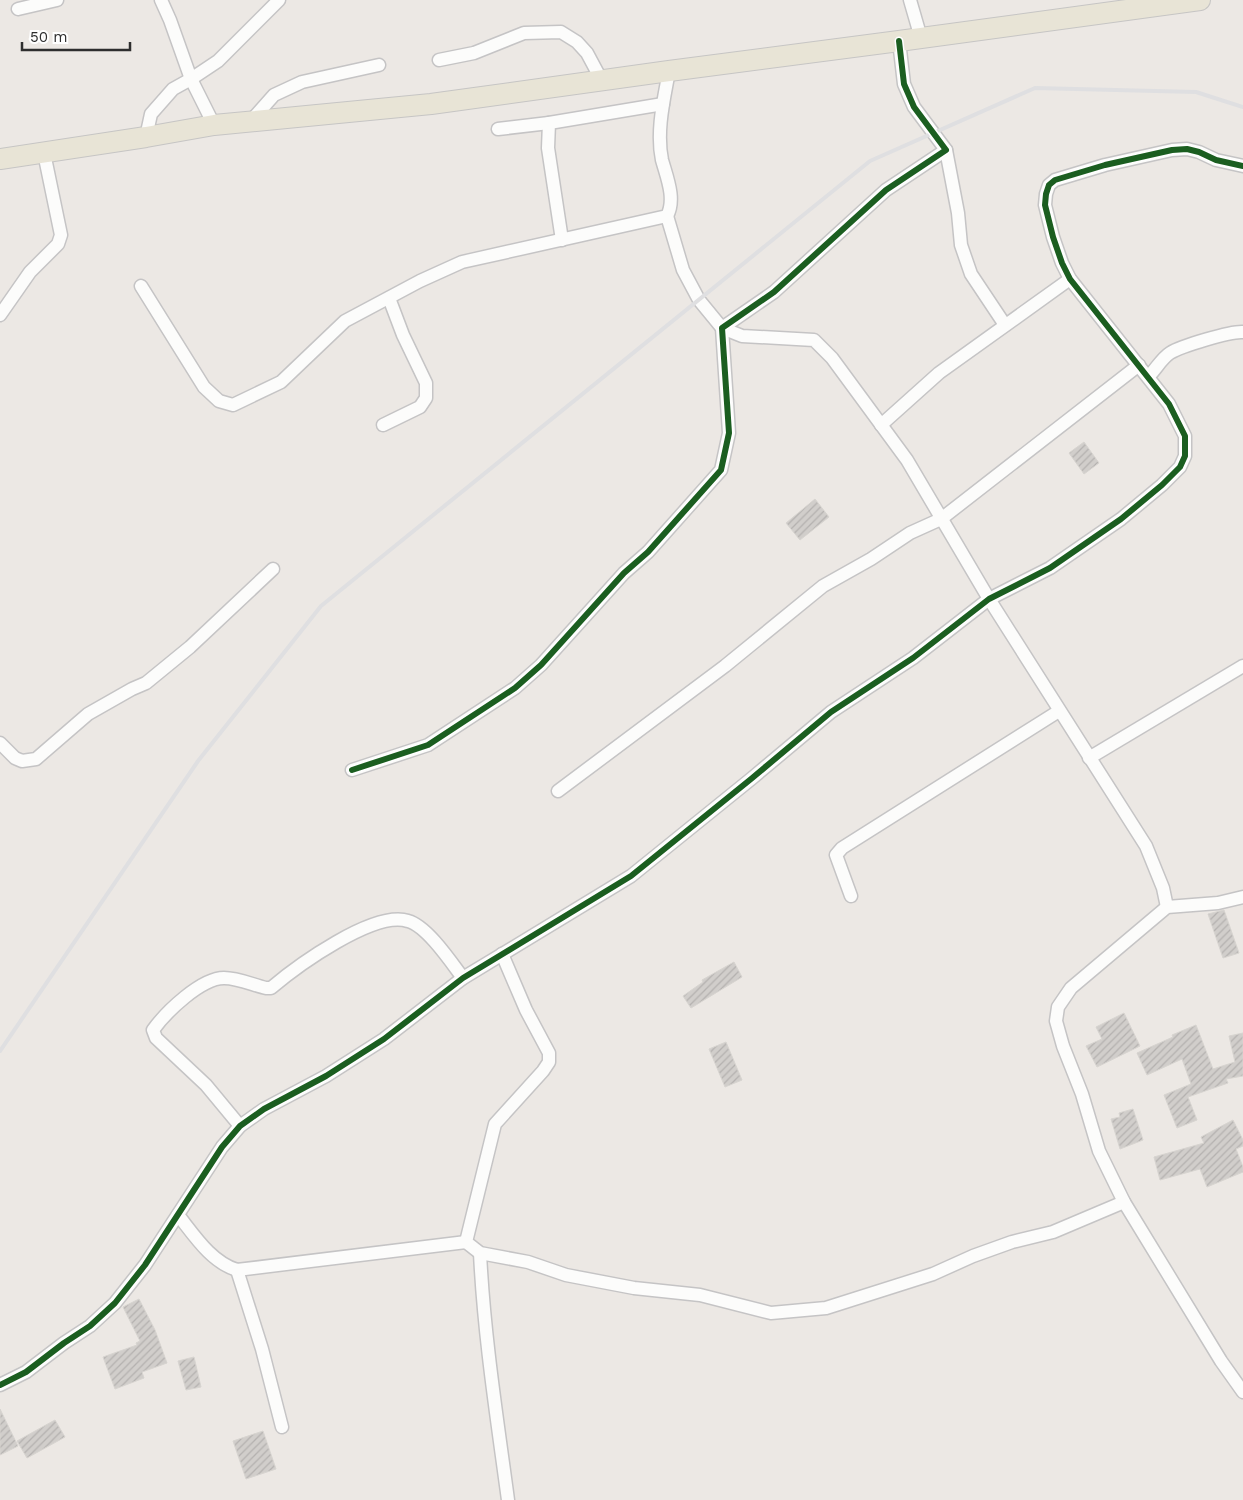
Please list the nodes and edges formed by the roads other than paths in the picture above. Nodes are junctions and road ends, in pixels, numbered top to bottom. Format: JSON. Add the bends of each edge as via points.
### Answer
{"nodes":[{"id":1,"x":57,"y":0,"type":"edge"},
{"id":2,"x":161,"y":0,"type":"edge"},
{"id":3,"x":279,"y":0,"type":"edge"},
{"id":4,"x":910,"y":0,"type":"edge"},
{"id":5,"x":1200,"y":0,"type":"edge"},
{"id":6,"x":18,"y":9,"type":"dead end"},
{"id":7,"x":921,"y":38,"type":"junction"},
{"id":8,"x":899,"y":41,"type":"junction"},
{"id":9,"x":439,"y":60,"type":"dead end"},
{"id":10,"x":379,"y":65,"type":"dead end"},
{"id":11,"x":669,"y":70,"type":"junction"},
{"id":12,"x":191,"y":80,"type":"junction"},
{"id":13,"x":602,"y":81,"type":"junction"},
{"id":14,"x":663,"y":104,"type":"junction"},
{"id":15,"x":250,"y":122,"type":"junction"},
{"id":16,"x":550,"y":123,"type":"junction"},
{"id":17,"x":214,"y":126,"type":"junction"},
{"id":18,"x":498,"y":129,"type":"dead end"},
{"id":19,"x":146,"y":138,"type":"junction"},
{"id":20,"x":946,"y":150,"type":"junction"},
{"id":21,"x":44,"y":153,"type":"junction"},
{"id":22,"x":0,"y":159,"type":"edge"},
{"id":23,"x":1243,"y":166,"type":"edge"},
{"id":24,"x":667,"y":216,"type":"junction"},
{"id":25,"x":562,"y":240,"type":"junction"},
{"id":26,"x":1070,"y":279,"type":"junction"},
{"id":27,"x":141,"y":286,"type":"dead end"},
{"id":28,"x":389,"y":298,"type":"junction"},
{"id":29,"x":0,"y":314,"type":"edge"},
{"id":30,"x":1005,"y":325,"type":"junction"},
{"id":31,"x":722,"y":328,"type":"junction"},
{"id":32,"x":1243,"y":332,"type":"edge"},
{"id":33,"x":1139,"y":365,"type":"junction"},
{"id":34,"x":1149,"y":376,"type":"junction"},
{"id":35,"x":881,"y":425,"type":"junction"},
{"id":36,"x":383,"y":426,"type":"dead end"},
{"id":37,"x":941,"y":519,"type":"junction"},
{"id":38,"x":273,"y":569,"type":"dead end"},
{"id":39,"x":989,"y":599,"type":"junction"},
{"id":40,"x":1243,"y":666,"type":"edge"},
{"id":41,"x":1060,"y":711,"type":"junction"},
{"id":42,"x":0,"y":743,"type":"edge"},
{"id":43,"x":1090,"y":758,"type":"junction"},
{"id":44,"x":352,"y":770,"type":"dead end"},
{"id":45,"x":558,"y":790,"type":"dead end"},
{"id":46,"x":851,"y":896,"type":"dead end"},
{"id":47,"x":1243,"y":897,"type":"edge"},
{"id":48,"x":1167,"y":907,"type":"junction"},
{"id":49,"x":502,"y":954,"type":"junction"},
{"id":50,"x":462,"y":978,"type":"junction"},
{"id":51,"x":240,"y":1126,"type":"junction"},
{"id":52,"x":1124,"y":1202,"type":"junction"},
{"id":53,"x":178,"y":1215,"type":"junction"},
{"id":54,"x":466,"y":1242,"type":"junction"},
{"id":55,"x":480,"y":1253,"type":"junction"},
{"id":56,"x":237,"y":1270,"type":"junction"},
{"id":57,"x":0,"y":1385,"type":"edge"},
{"id":58,"x":1243,"y":1392,"type":"edge"},
{"id":59,"x":282,"y":1427,"type":"dead end"},
{"id":60,"x":508,"y":1500,"type":"edge"}],
"edges":[{"from":1,"to":6,"type":"street"},
{"from":2,"to":12,"type":"street"},
{"from":3,"to":12,"type":"street","via":[[218,61]]},
{"from":4,"to":7,"type":"street"},
{"from":5,"to":7,"type":"main road"},
{"from":7,"to":8,"type":"main road"},
{"from":8,"to":11,"type":"main road"},
{"from":8,"to":20,"type":"street","via":[[904,84],[914,107]]},
{"from":9,"to":13,"type":"street","via":[[474,53],[524,32],[561,32],[577,42]]},
{"from":10,"to":15,"type":"street","via":[[302,82],[274,95]]},
{"from":11,"to":13,"type":"main road"},
{"from":11,"to":14,"type":"street"},
{"from":12,"to":17,"type":"street"},
{"from":12,"to":19,"type":"street","via":[[173,89],[151,114]]},
{"from":13,"to":15,"type":"main road","via":[[431,104]]},
{"from":14,"to":16,"type":"street"},
{"from":14,"to":24,"type":"street","via":[[662,158],[672,207]]},
{"from":15,"to":17,"type":"main road"},
{"from":16,"to":18,"type":"street"},
{"from":16,"to":25,"type":"street","via":[[548,148]]},
{"from":17,"to":19,"type":"main road"},
{"from":19,"to":21,"type":"main road"},
{"from":20,"to":30,"type":"street","via":[[958,213],[960,245],[971,274]]},
{"from":20,"to":31,"type":"street","via":[[886,190],[774,292]]},
{"from":21,"to":22,"type":"main road"},
{"from":21,"to":29,"type":"street","via":[[61,235],[58,244],[24,279]]},
{"from":23,"to":26,"type":"street","via":[[1187,149],[1104,165],[1055,180],[1049,185],[1045,205],[1053,238]]},
{"from":24,"to":25,"type":"street"},
{"from":24,"to":31,"type":"street","via":[[683,270],[699,300]]},
{"from":25,"to":28,"type":"street","via":[[462,262]]},
{"from":26,"to":30,"type":"street"},
{"from":26,"to":33,"type":"street"},
{"from":27,"to":28,"type":"street","via":[[204,388],[219,401],[233,405],[281,382],[345,321]]},
{"from":28,"to":36,"type":"street","via":[[426,383],[426,398],[420,408]]},
{"from":30,"to":35,"type":"street","via":[[939,373]]},
{"from":31,"to":35,"type":"street","via":[[742,336],[814,340],[832,358]]},
{"from":31,"to":44,"type":"street","via":[[728,433],[721,470],[648,552],[541,665],[515,688],[428,745]]},
{"from":32,"to":34,"type":"street","via":[[1204,340],[1171,352]]},
{"from":33,"to":34,"type":"street"},
{"from":33,"to":37,"type":"street"},
{"from":34,"to":39,"type":"street","via":[[1169,404],[1185,436],[1185,456],[1180,467],[1121,519],[1050,568]]},
{"from":35,"to":37,"type":"street","via":[[907,460]]},
{"from":37,"to":39,"type":"street"},
{"from":37,"to":45,"type":"street","via":[[823,586],[725,666]]},
{"from":38,"to":42,"type":"street","via":[[190,647],[146,683],[88,714],[36,759],[22,762]]},
{"from":39,"to":41,"type":"street"},
{"from":39,"to":49,"type":"street","via":[[913,658],[831,712],[631,876]]},
{"from":40,"to":43,"type":"street"},
{"from":41,"to":43,"type":"street"},
{"from":41,"to":46,"type":"street","via":[[842,848],[836,855]]},
{"from":43,"to":48,"type":"street","via":[[1146,846],[1164,888]]},
{"from":47,"to":48,"type":"street","via":[[1218,903]]},
{"from":48,"to":52,"type":"street","via":[[1071,988],[1058,1007],[1056,1021],[1063,1046],[1099,1150]]},
{"from":49,"to":50,"type":"street"},
{"from":49,"to":54,"type":"street","via":[[549,1053],[548,1062],[495,1124]]},
{"from":50,"to":51,"type":"street","via":[[384,1039]]},
{"from":50,"to":51,"type":"street","via":[[425,932],[409,921],[395,919],[366,926],[337,942],[271,988],[226,978],[213,979],[199,986],[153,1030],[156,1038],[206,1085]]},
{"from":51,"to":53,"type":"street","via":[[222,1147]]},
{"from":52,"to":55,"type":"street","via":[[1053,1232],[1012,1242],[933,1274],[826,1308],[771,1313],[700,1295],[614,1285]]},
{"from":52,"to":58,"type":"street"},
{"from":53,"to":56,"type":"street","via":[[204,1248],[226,1266]]},
{"from":53,"to":57,"type":"street","via":[[115,1303],[90,1326],[26,1372]]},
{"from":54,"to":55,"type":"street"},
{"from":54,"to":56,"type":"street"},
{"from":55,"to":60,"type":"street"},
{"from":56,"to":59,"type":"street"}]}
